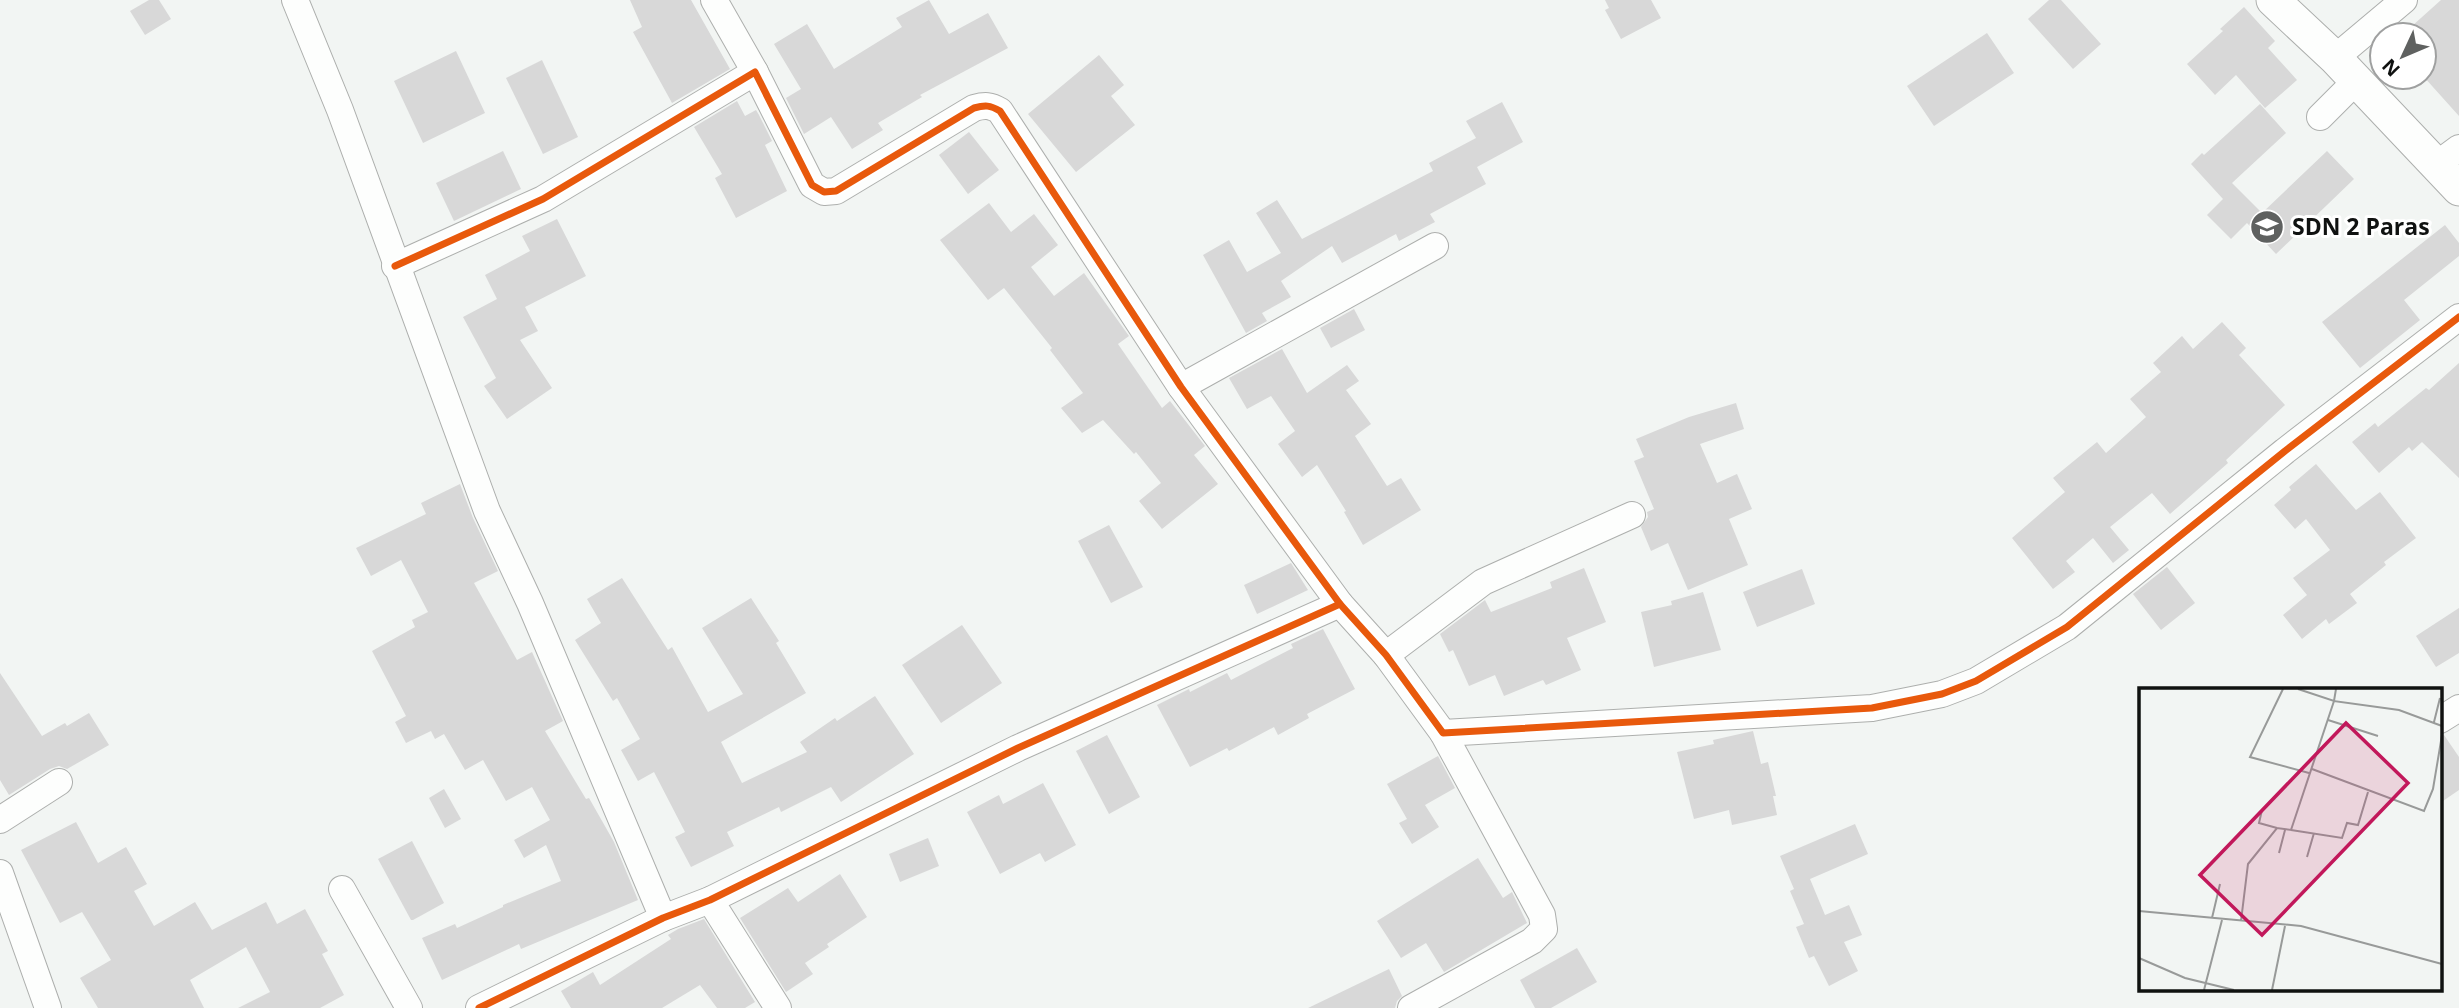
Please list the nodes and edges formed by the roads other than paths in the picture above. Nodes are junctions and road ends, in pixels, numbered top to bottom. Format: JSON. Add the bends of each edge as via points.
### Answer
{"nodes":[{"id":1,"x":295,"y":0,"type":"edge"},
{"id":2,"x":714,"y":0,"type":"edge"},
{"id":3,"x":2273,"y":0,"type":"edge"},
{"id":4,"x":2404,"y":0,"type":"edge"},
{"id":5,"x":2346,"y":69,"type":"junction"},
{"id":6,"x":755,"y":72,"type":"junction"},
{"id":7,"x":2320,"y":117,"type":"dead end"},
{"id":8,"x":2448,"y":156,"type":"edge"},
{"id":9,"x":2459,"y":189,"type":"edge"},
{"id":10,"x":1436,"y":246,"type":"dead end"},
{"id":11,"x":396,"y":266,"type":"junction"},
{"id":12,"x":2459,"y":317,"type":"edge"},
{"id":13,"x":1181,"y":387,"type":"junction"},
{"id":14,"x":1632,"y":515,"type":"dead end"},
{"id":15,"x":1340,"y":604,"type":"junction"},
{"id":16,"x":1386,"y":654,"type":"junction"},
{"id":17,"x":2459,"y":708,"type":"edge"},
{"id":18,"x":2442,"y":719,"type":"edge"},
{"id":19,"x":1443,"y":733,"type":"junction"},
{"id":20,"x":59,"y":782,"type":"dead end"},
{"id":21,"x":0,"y":820,"type":"edge"},
{"id":22,"x":0,"y":873,"type":"edge"},
{"id":23,"x":342,"y":889,"type":"dead end"},
{"id":24,"x":710,"y":900,"type":"junction"},
{"id":25,"x":663,"y":918,"type":"junction"},
{"id":26,"x":48,"y":1008,"type":"edge"},
{"id":27,"x":409,"y":1008,"type":"edge"},
{"id":28,"x":479,"y":1008,"type":"edge"},
{"id":29,"x":778,"y":1008,"type":"edge"},
{"id":30,"x":1411,"y":1008,"type":"edge"}],
"edges":[{"from":1,"to":11,"type":"street"},
{"from":2,"to":6,"type":"street"},
{"from":3,"to":5,"type":"main road"},
{"from":4,"to":5,"type":"street"},
{"from":5,"to":7,"type":"street"},
{"from":5,"to":8,"type":"main road"},
{"from":6,"to":11,"type":"street","via":[[543,199]]},
{"from":6,"to":13,"type":"street","via":[[812,185],[824,192],[836,191],[974,108],[983,105],[1000,111]]},
{"from":8,"to":9,"type":"main road"},
{"from":10,"to":13,"type":"street"},
{"from":11,"to":25,"type":"street","via":[[487,511]]},
{"from":12,"to":19,"type":"street","via":[[2067,627],[1976,681],[1942,694],[1872,708]]},
{"from":13,"to":15,"type":"street"},
{"from":14,"to":16,"type":"street","via":[[1483,582]]},
{"from":15,"to":16,"type":"street"},
{"from":15,"to":24,"type":"street","via":[[1018,748]]},
{"from":16,"to":19,"type":"street"},
{"from":17,"to":18,"type":"street"},
{"from":19,"to":30,"type":"street","via":[[1542,915],[1544,929],[1532,941]]},
{"from":20,"to":21,"type":"street"},
{"from":22,"to":26,"type":"street"},
{"from":23,"to":27,"type":"street"},
{"from":24,"to":25,"type":"street"},
{"from":24,"to":29,"type":"street"},
{"from":25,"to":28,"type":"street"}]}
